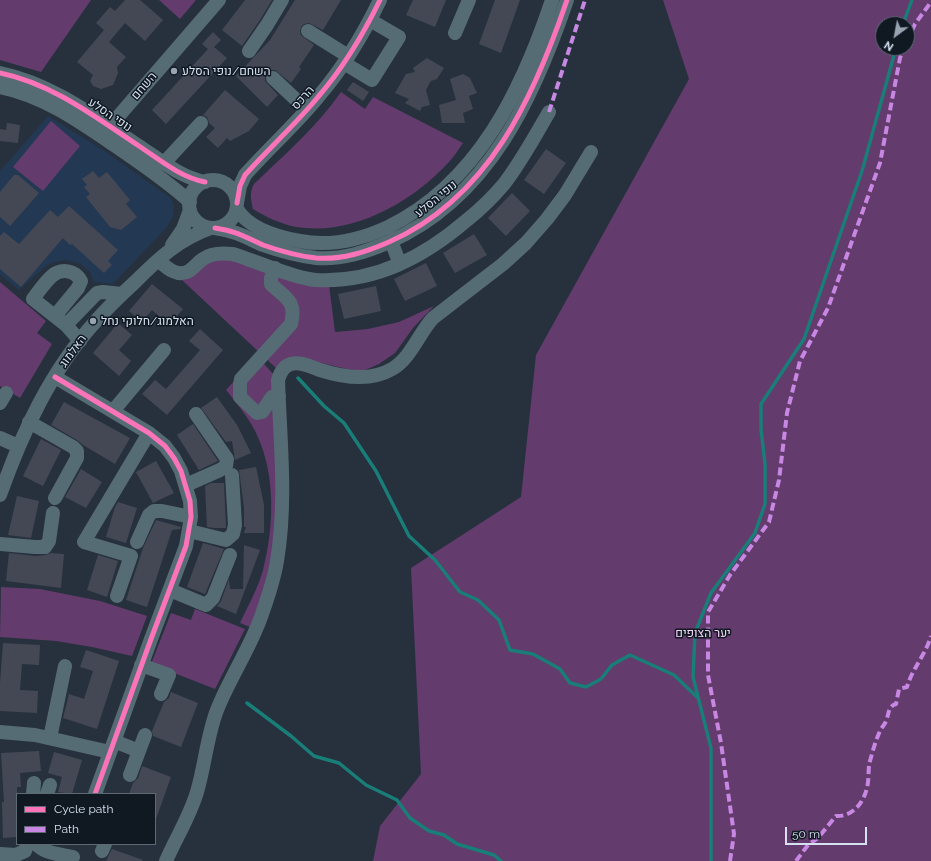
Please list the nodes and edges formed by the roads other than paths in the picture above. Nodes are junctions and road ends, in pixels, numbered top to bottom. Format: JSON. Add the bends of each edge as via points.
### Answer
{"nodes":[{"id":1,"x":219,"y":0,"type":"edge"},
{"id":2,"x":282,"y":0,"type":"edge"},
{"id":3,"x":380,"y":0,"type":"edge"},
{"id":4,"x":469,"y":0,"type":"edge"},
{"id":5,"x":552,"y":0,"type":"edge"},
{"id":6,"x":567,"y":0,"type":"edge"},
{"id":7,"x":370,"y":20,"type":"junction"},
{"id":8,"x":308,"y":31,"type":"dead end"},
{"id":9,"x":455,"y":33,"type":"dead end"},
{"id":10,"x":249,"y":51,"type":"dead end"},
{"id":11,"x":346,"y":59,"type":"junction"},
{"id":12,"x":0,"y":73,"type":"edge"},
{"id":13,"x":273,"y":78,"type":"dead end"},
{"id":14,"x":0,"y":87,"type":"edge"},
{"id":15,"x":307,"y":110,"type":"junction"},
{"id":16,"x":549,"y":112,"type":"dead end"},
{"id":17,"x":201,"y":122,"type":"dead end"},
{"id":18,"x":106,"y":131,"type":"junction"},
{"id":19,"x":591,"y":152,"type":"dead end"},
{"id":20,"x":164,"y":163,"type":"junction"},
{"id":21,"x":254,"y":164,"type":"junction"},
{"id":22,"x":211,"y":181,"type":"junction"},
{"id":23,"x":190,"y":206,"type":"junction"},
{"id":24,"x":237,"y":206,"type":"junction"},
{"id":25,"x":213,"y":228,"type":"junction"},
{"id":26,"x":391,"y":241,"type":"junction"},
{"id":27,"x":168,"y":250,"type":"junction"},
{"id":28,"x":158,"y":260,"type":"junction"},
{"id":29,"x":400,"y":264,"type":"junction"},
{"id":30,"x":275,"y":268,"type":"junction"},
{"id":31,"x":122,"y":294,"type":"junction"},
{"id":32,"x":55,"y":316,"type":"dead end"},
{"id":33,"x":66,"y":325,"type":"junction"},
{"id":34,"x":80,"y":341,"type":"junction"},
{"id":35,"x":164,"y":350,"type":"dead end"},
{"id":36,"x":55,"y":377,"type":"junction"},
{"id":37,"x":278,"y":396,"type":"junction"},
{"id":38,"x":113,"y":411,"type":"junction"},
{"id":39,"x":196,"y":414,"type":"dead end"},
{"id":40,"x":29,"y":422,"type":"junction"},
{"id":41,"x":149,"y":433,"type":"junction"},
{"id":42,"x":0,"y":438,"type":"edge"},
{"id":43,"x":18,"y":446,"type":"junction"},
{"id":44,"x":232,"y":475,"type":"dead end"},
{"id":45,"x":186,"y":485,"type":"junction"},
{"id":46,"x":0,"y":495,"type":"edge"},
{"id":47,"x":55,"y":498,"type":"dead end"},
{"id":48,"x":53,"y":513,"type":"dead end"},
{"id":49,"x":190,"y":524,"type":"junction"},
{"id":50,"x":137,"y":542,"type":"dead end"},
{"id":51,"x":0,"y":544,"type":"edge"},
{"id":52,"x":230,"y":555,"type":"dead end"},
{"id":53,"x":170,"y":590,"type":"junction"},
{"id":54,"x":117,"y":596,"type":"dead end"},
{"id":55,"x":141,"y":665,"type":"junction"},
{"id":56,"x":65,"y":666,"type":"dead end"},
{"id":57,"x":161,"y":694,"type":"dead end"},
{"id":58,"x":0,"y":732,"type":"edge"},
{"id":59,"x":145,"y":735,"type":"dead end"},
{"id":60,"x":50,"y":738,"type":"junction"},
{"id":61,"x":112,"y":746,"type":"junction"},
{"id":62,"x":139,"y":751,"type":"junction"},
{"id":63,"x":130,"y":775,"type":"dead end"},
{"id":64,"x":95,"y":793,"type":"edge"},
{"id":65,"x":27,"y":845,"type":"edge"},
{"id":66,"x":37,"y":845,"type":"edge"},
{"id":67,"x":0,"y":854,"type":"edge"},
{"id":68,"x":74,"y":854,"type":"edge"},
{"id":69,"x":166,"y":861,"type":"edge"}],
"edges":[{"from":1,"to":18,"type":"street","name":"השחם"},
{"from":2,"to":10,"type":"street"},
{"from":3,"to":7,"type":"street","name":"הרכס"},
{"from":4,"to":9,"type":"street"},
{"from":5,"to":24,"type":"street","name":"נופי הסלע","via":[[533,54],[514,96],[482,148],[440,193],[400,221],[368,236],[328,244],[275,234],[254,225]]},
{"from":6,"to":26,"type":"street","name":"נופי הסלע","via":[[537,79],[518,118],[493,156],[463,191],[438,212]]},
{"from":7,"to":11,"type":"street","name":"הרכס"},
{"from":7,"to":11,"type":"street","via":[[399,37],[372,80]]},
{"from":8,"to":11,"type":"street"},
{"from":11,"to":15,"type":"street","name":"הרכס"},
{"from":12,"to":18,"type":"street","name":"נופי הסלע","via":[[23,79],[73,102]]},
{"from":13,"to":15,"type":"street"},
{"from":14,"to":18,"type":"street","name":"נופי הסלע","via":[[52,106]]},
{"from":15,"to":21,"type":"street","name":"הרכס"},
{"from":16,"to":29,"type":"street","via":[[516,168],[485,205],[446,238]]},
{"from":17,"to":20,"type":"street"},
{"from":18,"to":20,"type":"street","name":"נופי הסלע"},
{"from":18,"to":23,"type":"street","name":"נופי הסלע"},
{"from":19,"to":37,"type":"street","via":[[565,195],[526,243],[434,318],[397,366],[376,375],[361,377],[346,376],[298,363],[289,364],[281,371]]},
{"from":20,"to":22,"type":"street","name":"נופי הסלע","via":[[192,179]]},
{"from":21,"to":22,"type":"street","name":"הרכס","via":[[239,174]]},
{"from":21,"to":24,"type":"street","name":"הרכס","via":[[240,186]]},
{"from":22,"to":23,"type":"street","via":[[199,185],[191,196]]},
{"from":22,"to":24,"type":"street","via":[[228,186],[236,196]]},
{"from":23,"to":25,"type":"street","via":[[193,217],[198,222]]},
{"from":23,"to":27,"type":"street","name":"האלמוג","via":[[182,229]]},
{"from":24,"to":25,"type":"street","via":[[235,215],[227,224]]},
{"from":25,"to":26,"type":"street","name":"נופי הסלע","via":[[238,233],[277,250],[316,258],[357,254]]},
{"from":25,"to":27,"type":"street","name":"האלמוג","via":[[196,233]]},
{"from":26,"to":29,"type":"street"},
{"from":27,"to":28,"type":"street","name":"האלמוג"},
{"from":28,"to":30,"type":"street","via":[[178,273],[188,271],[210,255],[221,254],[234,254]]},
{"from":28,"to":31,"type":"street","name":"האלמוג"},
{"from":29,"to":30,"type":"street","via":[[355,279],[337,280],[315,280]]},
{"from":30,"to":37,"type":"street","via":[[271,284],[288,298],[292,310],[291,324],[241,380],[240,397],[257,414],[262,412],[272,398]]},
{"from":31,"to":33,"type":"street","via":[[97,292]]},
{"from":31,"to":34,"type":"street","name":"האלמוג"},
{"from":32,"to":33,"type":"street"},
{"from":33,"to":34,"type":"street"},
{"from":34,"to":36,"type":"street","name":"האלמוג"},
{"from":35,"to":38,"type":"street"},
{"from":36,"to":38,"type":"street"},
{"from":36,"to":40,"type":"street","name":"האלמוג"},
{"from":37,"to":69,"type":"street","via":[[282,514],[277,562],[262,616],[217,711],[192,808]]},
{"from":38,"to":41,"type":"street"},
{"from":39,"to":45,"type":"street","via":[[227,459],[226,466],[220,470]]},
{"from":40,"to":43,"type":"street","name":"האלמוג"},
{"from":40,"to":47,"type":"street","via":[[77,451],[77,458]]},
{"from":41,"to":45,"type":"street","via":[[165,446],[174,458]]},
{"from":41,"to":54,"type":"street","via":[[84,542],[131,556]]},
{"from":42,"to":43,"type":"street"},
{"from":43,"to":46,"type":"street","name":"האלמוג"},
{"from":44,"to":49,"type":"street","via":[[235,525],[233,534],[226,540]]},
{"from":45,"to":49,"type":"street","via":[[190,501]]},
{"from":48,"to":51,"type":"street","via":[[49,541],[45,547]]},
{"from":49,"to":50,"type":"street","via":[[162,511],[154,511],[149,515]]},
{"from":49,"to":53,"type":"street","via":[[186,546]]},
{"from":52,"to":53,"type":"street","via":[[213,598],[206,605]]},
{"from":53,"to":55,"type":"street"},
{"from":55,"to":57,"type":"street","via":[[169,675]]},
{"from":55,"to":61,"type":"street"},
{"from":56,"to":60,"type":"street"},
{"from":58,"to":60,"type":"street"},
{"from":59,"to":62,"type":"street"},
{"from":60,"to":61,"type":"street"},
{"from":61,"to":62,"type":"street"},
{"from":61,"to":64,"type":"street"},
{"from":62,"to":63,"type":"street"},
{"from":65,"to":67,"type":"street","via":[[25,851],[16,855]]},
{"from":66,"to":68,"type":"street","via":[[51,853]]}]}
